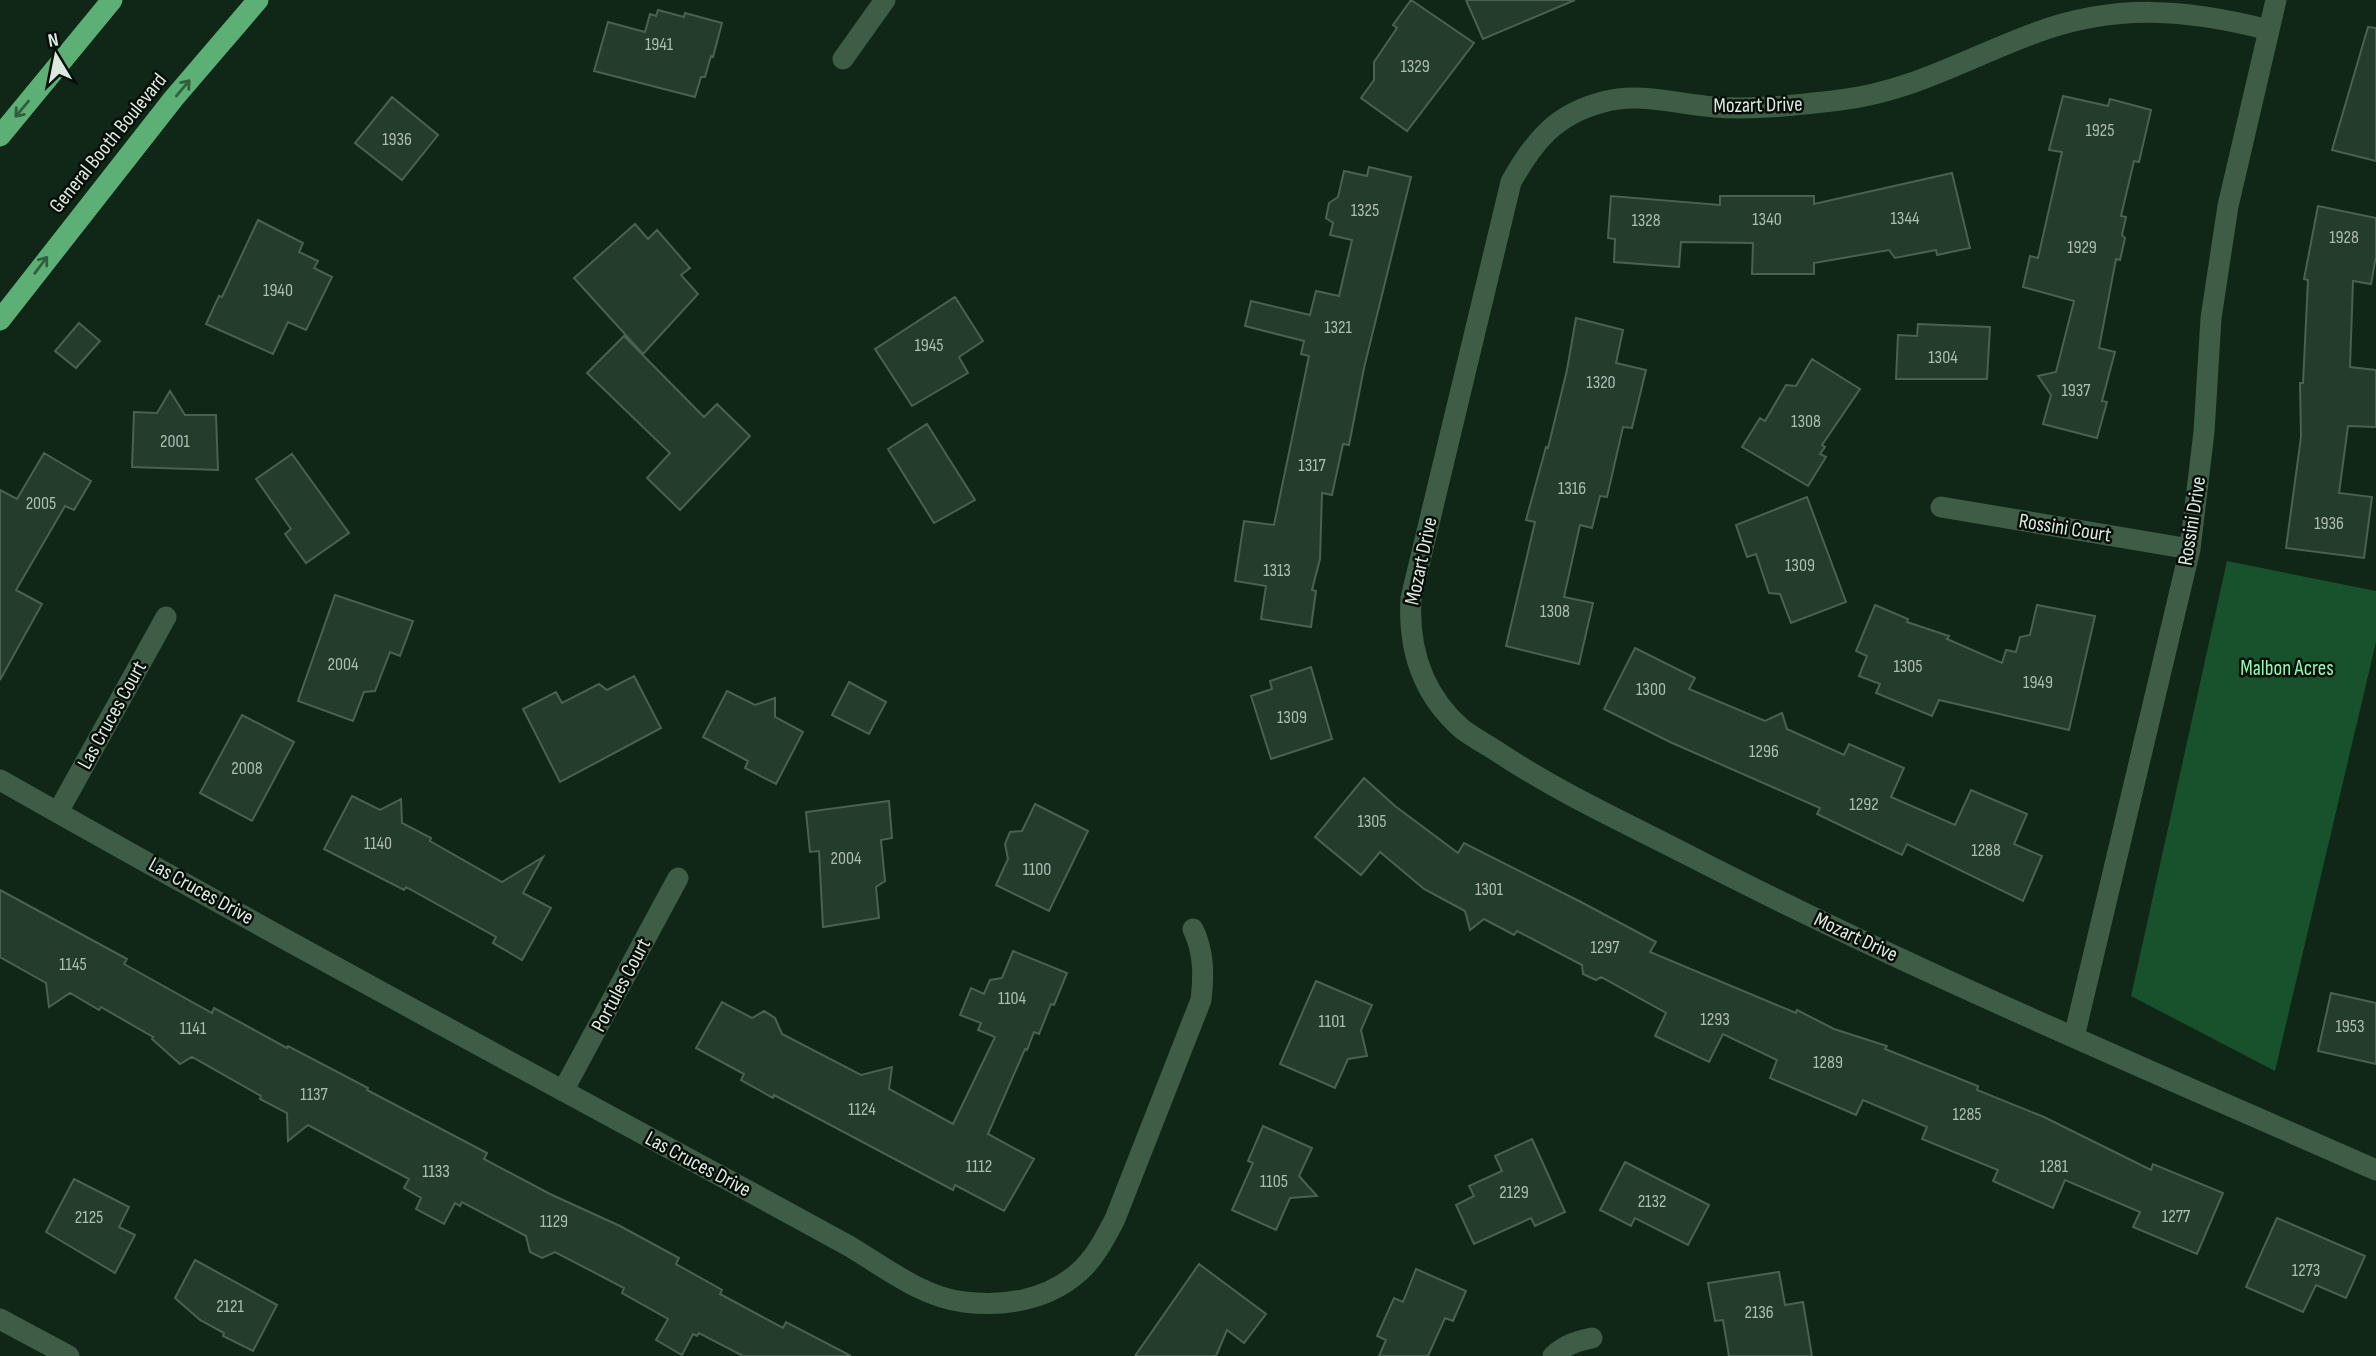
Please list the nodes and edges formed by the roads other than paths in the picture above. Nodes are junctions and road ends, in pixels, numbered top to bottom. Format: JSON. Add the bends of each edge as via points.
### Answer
{"nodes":[{"id":1,"x":113,"y":0,"type":"edge"},
{"id":2,"x":258,"y":0,"type":"edge"},
{"id":3,"x":885,"y":0,"type":"edge"},
{"id":4,"x":2276,"y":0,"type":"edge"},
{"id":5,"x":2269,"y":30,"type":"junction"},
{"id":6,"x":843,"y":59,"type":"dead end"},
{"id":7,"x":0,"y":136,"type":"edge"},
{"id":8,"x":0,"y":320,"type":"edge"},
{"id":9,"x":1941,"y":507,"type":"dead end"},
{"id":10,"x":2190,"y":549,"type":"junction"},
{"id":11,"x":166,"y":617,"type":"dead end"},
{"id":12,"x":0,"y":780,"type":"edge"},
{"id":13,"x":58,"y":813,"type":"junction"},
{"id":14,"x":678,"y":878,"type":"dead end"},
{"id":15,"x":1193,"y":929,"type":"dead end"},
{"id":16,"x":2074,"y":1037,"type":"junction"},
{"id":17,"x":564,"y":1091,"type":"junction"},
{"id":18,"x":2376,"y":1170,"type":"edge"},
{"id":19,"x":0,"y":1319,"type":"edge"},
{"id":20,"x":1592,"y":1338,"type":"dead end"},
{"id":21,"x":69,"y":1356,"type":"edge"},
{"id":22,"x":1553,"y":1356,"type":"edge"}],
"edges":[{"from":1,"to":7,"type":"highway","one_way":true},
{"from":8,"to":2,"type":"highway","name":"General Booth Boulevard","one_way":true,"via":[[174,98]]},
{"from":3,"to":6,"type":"street"},
{"from":4,"to":5,"type":"street","name":"Rossini Drive"},
{"from":5,"to":10,"type":"street","name":"Rossini Drive","via":[[2226,218],[2211,318]]},
{"from":5,"to":16,"type":"street","name":"Mozart Drive","via":[[2186,13],[2088,17],[2036,32],[1922,81],[1854,99],[1785,107],[1715,107],[1639,98],[1605,101],[1562,120],[1528,153],[1511,183],[1411,598],[1414,654],[1438,704],[1463,729],[1535,777],[1770,898]]},
{"from":9,"to":10,"type":"street","name":"Rossini Court"},
{"from":10,"to":16,"type":"street","name":"Rossini Drive"},
{"from":11,"to":13,"type":"street","name":"Las Cruces Court"},
{"from":12,"to":13,"type":"street","name":"Las Cruces Drive"},
{"from":13,"to":17,"type":"street","name":"Las Cruces Drive"},
{"from":14,"to":17,"type":"street","name":"Portules Court"},
{"from":15,"to":17,"type":"street","name":"Las Cruces Drive","via":[[1204,970],[1202,1000],[1115,1219],[1080,1272],[1030,1298],[995,1305],[960,1302],[925,1291]]},
{"from":16,"to":18,"type":"street","name":"Mozart Drive"},
{"from":19,"to":21,"type":"street"},
{"from":20,"to":22,"type":"street","via":[[1579,1340]]}]}
